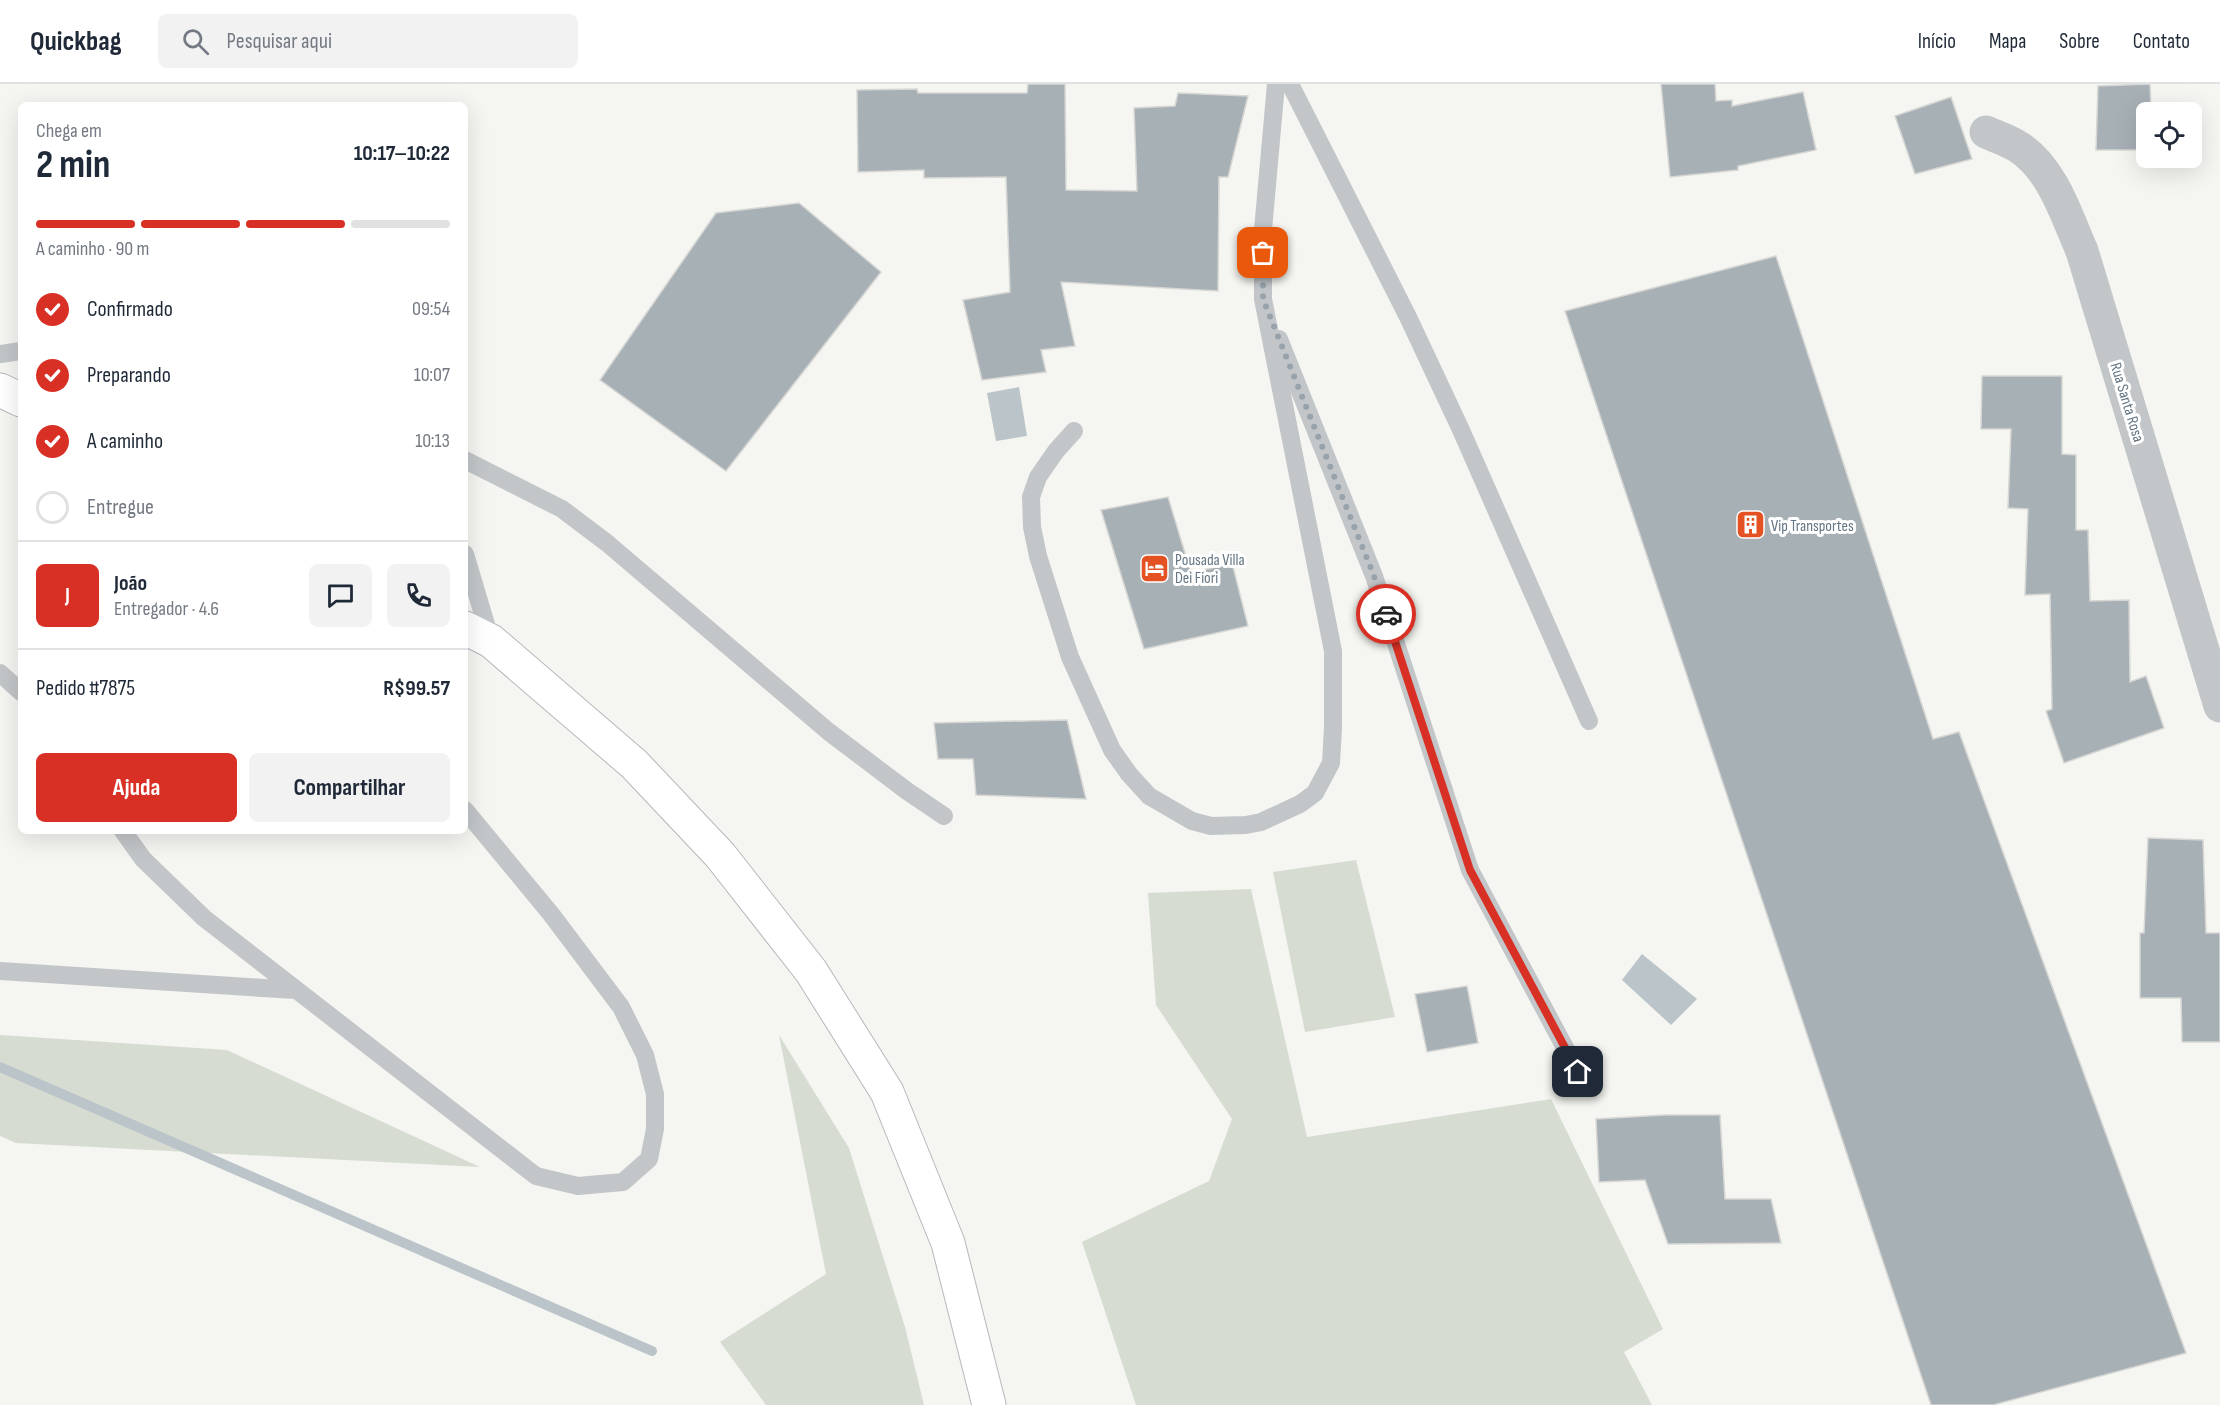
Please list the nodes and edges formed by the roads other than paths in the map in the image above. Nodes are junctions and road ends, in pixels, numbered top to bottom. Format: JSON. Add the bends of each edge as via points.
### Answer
{"nodes":[{"id":1,"x":1276,"y":84,"type":"edge"},
{"id":2,"x":1290,"y":84,"type":"edge"},
{"id":3,"x":1986,"y":132,"type":"dead end"},
{"id":4,"x":1263,"y":299,"type":"junction"},
{"id":5,"x":18,"y":351,"type":"edge"},
{"id":6,"x":0,"y":354,"type":"edge"},
{"id":7,"x":0,"y":390,"type":"edge"},
{"id":8,"x":18,"y":399,"type":"edge"},
{"id":9,"x":1074,"y":431,"type":"dead end"},
{"id":10,"x":468,"y":462,"type":"edge"},
{"id":11,"x":468,"y":572,"type":"edge"},
{"id":12,"x":478,"y":634,"type":"edge"},
{"id":13,"x":0,"y":672,"type":"edge"},
{"id":14,"x":18,"y":689,"type":"edge"},
{"id":15,"x":2220,"y":706,"type":"edge"},
{"id":16,"x":1589,"y":721,"type":"dead end"},
{"id":17,"x":468,"y":814,"type":"edge"},
{"id":18,"x":944,"y":816,"type":"dead end"},
{"id":19,"x":125,"y":834,"type":"edge"},
{"id":20,"x":0,"y":971,"type":"edge"},
{"id":21,"x":295,"y":990,"type":"junction"},
{"id":22,"x":1578,"y":1072,"type":"dead end"},
{"id":23,"x":989,"y":1405,"type":"edge"}],
"edges":[{"from":1,"to":4,"type":"lane","via":[[1263,230]]},
{"from":2,"to":16,"type":"lane","via":[[1408,317]]},
{"from":3,"to":15,"type":"street","name":"Rua Santa Rosa","via":[[2020,148],[2039,167],[2057,195],[2082,251]]},
{"from":4,"to":9,"type":"lane","via":[[1333,651],[1331,763],[1315,793],[1300,804],[1261,822],[1211,826],[1149,796],[1112,750],[1071,657],[1032,527],[1031,497],[1038,477]]},
{"from":4,"to":22,"type":"lane","via":[[1374,576],[1470,870]]},
{"from":5,"to":6,"type":"lane"},
{"from":7,"to":8,"type":"highway"},
{"from":10,"to":18,"type":"lane","via":[[562,509],[830,732]]},
{"from":11,"to":12,"type":"lane"},
{"from":12,"to":23,"type":"highway","via":[[634,764],[720,855],[811,971],[887,1092],[948,1243]]},
{"from":13,"to":14,"type":"lane"},
{"from":17,"to":21,"type":"lane","via":[[621,1007],[645,1055],[655,1094],[649,1159],[623,1182],[578,1185],[536,1176]]},
{"from":19,"to":21,"type":"lane","via":[[143,859],[204,918]]},
{"from":20,"to":21,"type":"lane"}]}
